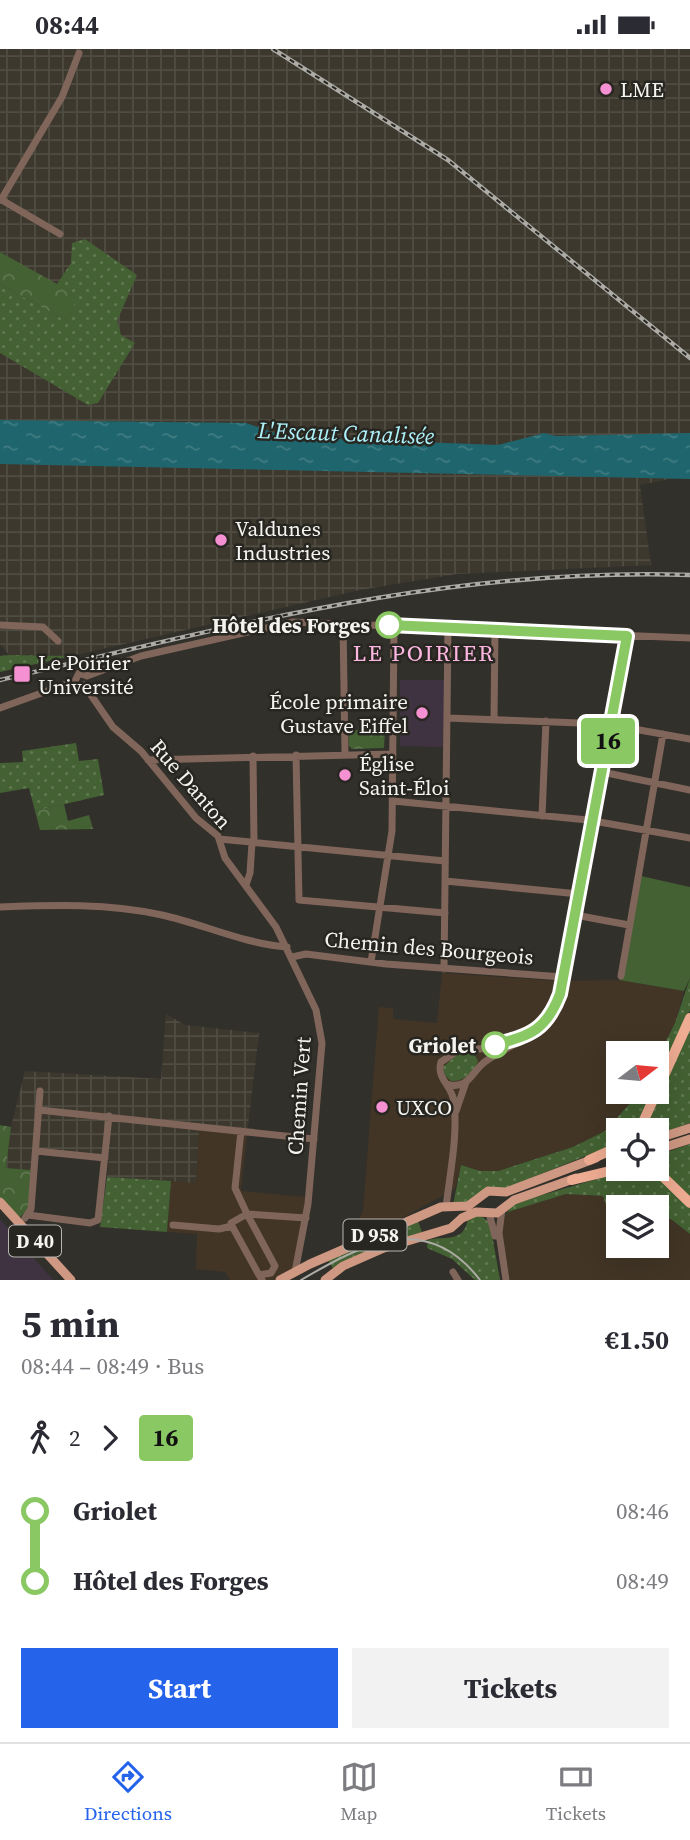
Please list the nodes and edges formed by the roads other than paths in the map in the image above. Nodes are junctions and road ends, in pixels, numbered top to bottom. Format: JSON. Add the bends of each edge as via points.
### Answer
{"nodes":[{"id":1,"x":79,"y":53,"type":"dead end"},
{"id":2,"x":1,"y":200,"type":"edge"},
{"id":3,"x":60,"y":234,"type":"dead end"},
{"id":4,"x":343,"y":622,"type":"junction"},
{"id":5,"x":0,"y":625,"type":"edge"},
{"id":6,"x":394,"y":625,"type":"junction"},
{"id":7,"x":448,"y":627,"type":"junction"},
{"id":8,"x":495,"y":629,"type":"junction"},
{"id":9,"x":627,"y":636,"type":"junction"},
{"id":10,"x":690,"y":638,"type":"edge"},
{"id":11,"x":58,"y":641,"type":"dead end"},
{"id":12,"x":87,"y":675,"type":"junction"},
{"id":13,"x":75,"y":681,"type":"junction"},
{"id":14,"x":84,"y":685,"type":"junction"},
{"id":15,"x":0,"y":708,"type":"edge"},
{"id":16,"x":447,"y":718,"type":"junction"},
{"id":17,"x":494,"y":719,"type":"junction"},
{"id":18,"x":546,"y":721,"type":"junction"},
{"id":19,"x":611,"y":724,"type":"junction"},
{"id":20,"x":663,"y":734,"type":"junction"},
{"id":21,"x":690,"y":739,"type":"edge"},
{"id":22,"x":345,"y":754,"type":"junction"},
{"id":23,"x":393,"y":754,"type":"junction"},
{"id":24,"x":296,"y":755,"type":"junction"},
{"id":25,"x":253,"y":757,"type":"junction"},
{"id":26,"x":148,"y":760,"type":"junction"},
{"id":27,"x":602,"y":772,"type":"junction"},
{"id":28,"x":655,"y":783,"type":"junction"},
{"id":29,"x":690,"y":790,"type":"edge"},
{"id":30,"x":393,"y":801,"type":"junction"},
{"id":31,"x":446,"y":807,"type":"junction"},
{"id":32,"x":542,"y":816,"type":"junction"},
{"id":33,"x":593,"y":821,"type":"junction"},
{"id":34,"x":646,"y":830,"type":"junction"},
{"id":35,"x":690,"y":838,"type":"edge"},
{"id":36,"x":219,"y":839,"type":"junction"},
{"id":37,"x":253,"y":843,"type":"junction"},
{"id":38,"x":297,"y":847,"type":"junction"},
{"id":39,"x":389,"y":855,"type":"junction"},
{"id":40,"x":446,"y":860,"type":"junction"},
{"id":41,"x":445,"y":881,"type":"junction"},
{"id":42,"x":246,"y":885,"type":"junction"},
{"id":43,"x":579,"y":894,"type":"junction"},
{"id":44,"x":0,"y":907,"type":"edge"},
{"id":45,"x":381,"y":908,"type":"junction"},
{"id":46,"x":445,"y":913,"type":"junction"},
{"id":47,"x":575,"y":915,"type":"junction"},
{"id":48,"x":629,"y":925,"type":"junction"},
{"id":49,"x":287,"y":947,"type":"junction"},
{"id":50,"x":292,"y":957,"type":"junction"},
{"id":51,"x":371,"y":962,"type":"junction"},
{"id":52,"x":444,"y":969,"type":"junction"},
{"id":53,"x":564,"y":974,"type":"junction"},
{"id":54,"x":621,"y":976,"type":"dead end"},
{"id":55,"x":690,"y":1018,"type":"edge"},
{"id":56,"x":532,"y":1034,"type":"junction"},
{"id":57,"x":476,"y":1050,"type":"junction"},
{"id":58,"x":482,"y":1064,"type":"junction"},
{"id":59,"x":466,"y":1082,"type":"junction"},
{"id":60,"x":447,"y":1084,"type":"junction"},
{"id":61,"x":40,"y":1091,"type":"dead end"},
{"id":62,"x":39,"y":1110,"type":"junction"},
{"id":63,"x":455,"y":1115,"type":"junction"},
{"id":64,"x":109,"y":1116,"type":"junction"},
{"id":65,"x":645,"y":1118,"type":"edge"},
{"id":66,"x":690,"y":1128,"type":"edge"},
{"id":67,"x":241,"y":1131,"type":"junction"},
{"id":68,"x":669,"y":1135,"type":"edge"},
{"id":69,"x":314,"y":1139,"type":"junction"},
{"id":70,"x":690,"y":1139,"type":"edge"},
{"id":71,"x":669,"y":1146,"type":"edge"},
{"id":72,"x":36,"y":1151,"type":"junction"},
{"id":73,"x":606,"y":1154,"type":"edge"},
{"id":74,"x":105,"y":1158,"type":"junction"},
{"id":75,"x":589,"y":1160,"type":"joint"},
{"id":76,"x":606,"y":1168,"type":"edge"},
{"id":77,"x":606,"y":1172,"type":"edge"},
{"id":78,"x":572,"y":1180,"type":"junction"},
{"id":79,"x":667,"y":1181,"type":"edge"},
{"id":80,"x":499,"y":1193,"type":"junction"},
{"id":81,"x":481,"y":1199,"type":"junction"},
{"id":82,"x":0,"y":1202,"type":"edge"},
{"id":83,"x":690,"y":1203,"type":"edge"},
{"id":84,"x":502,"y":1207,"type":"junction"},
{"id":85,"x":0,"y":1208,"type":"edge"},
{"id":86,"x":445,"y":1209,"type":"junction"},
{"id":87,"x":487,"y":1212,"type":"junction"},
{"id":88,"x":247,"y":1214,"type":"junction"},
{"id":89,"x":28,"y":1215,"type":"junction"},
{"id":90,"x":306,"y":1218,"type":"junction"},
{"id":91,"x":456,"y":1222,"type":"junction"},
{"id":92,"x":19,"y":1223,"type":"junction"},
{"id":93,"x":173,"y":1225,"type":"dead end"},
{"id":94,"x":232,"y":1226,"type":"junction"},
{"id":95,"x":444,"y":1229,"type":"junction"},
{"id":96,"x":301,"y":1253,"type":"junction"},
{"id":97,"x":311,"y":1263,"type":"junction"},
{"id":98,"x":295,"y":1272,"type":"junction"},
{"id":99,"x":453,"y":1272,"type":"dead end"},
{"id":100,"x":261,"y":1277,"type":"edge"},
{"id":101,"x":69,"y":1280,"type":"edge"},
{"id":102,"x":281,"y":1280,"type":"edge"},
{"id":103,"x":326,"y":1280,"type":"edge"},
{"id":104,"x":458,"y":1280,"type":"edge"},
{"id":105,"x":504,"y":1280,"type":"edge"}],
"edges":[{"from":1,"to":2,"type":"street","via":[[62,97]]},
{"from":2,"to":3,"type":"street"},
{"from":4,"to":6,"type":"street"},
{"from":4,"to":12,"type":"street","via":[[297,621],[265,627],[141,656]]},
{"from":4,"to":22,"type":"street"},
{"from":5,"to":11,"type":"street","via":[[43,627]]},
{"from":6,"to":7,"type":"street"},
{"from":6,"to":23,"type":"street"},
{"from":7,"to":8,"type":"street"},
{"from":7,"to":16,"type":"street"},
{"from":8,"to":9,"type":"street"},
{"from":8,"to":17,"type":"street"},
{"from":9,"to":10,"type":"street"},
{"from":9,"to":19,"type":"street"},
{"from":12,"to":13,"type":"street","via":[[79,673]]},
{"from":12,"to":14,"type":"street"},
{"from":13,"to":14,"type":"street"},
{"from":13,"to":15,"type":"street"},
{"from":14,"to":26,"type":"street","name":"Rue Danton","via":[[113,727]]},
{"from":16,"to":17,"type":"street"},
{"from":16,"to":31,"type":"street"},
{"from":17,"to":18,"type":"street"},
{"from":18,"to":19,"type":"street"},
{"from":18,"to":32,"type":"street"},
{"from":19,"to":20,"type":"street"},
{"from":19,"to":27,"type":"street"},
{"from":20,"to":21,"type":"street"},
{"from":20,"to":28,"type":"street"},
{"from":22,"to":23,"type":"street"},
{"from":22,"to":24,"type":"street"},
{"from":23,"to":30,"type":"street"},
{"from":24,"to":25,"type":"street"},
{"from":24,"to":38,"type":"street"},
{"from":25,"to":26,"type":"street"},
{"from":25,"to":37,"type":"street"},
{"from":26,"to":36,"type":"street","name":"Rue Danton"},
{"from":27,"to":28,"type":"street"},
{"from":27,"to":33,"type":"street"},
{"from":28,"to":29,"type":"street"},
{"from":28,"to":34,"type":"street"},
{"from":30,"to":31,"type":"street"},
{"from":30,"to":39,"type":"street"},
{"from":31,"to":32,"type":"street"},
{"from":31,"to":40,"type":"street"},
{"from":32,"to":33,"type":"street"},
{"from":33,"to":34,"type":"street"},
{"from":33,"to":43,"type":"street"},
{"from":34,"to":35,"type":"street"},
{"from":34,"to":48,"type":"street"},
{"from":36,"to":37,"type":"street"},
{"from":36,"to":42,"type":"street","name":"Rue Danton","via":[[225,858]]},
{"from":37,"to":38,"type":"street"},
{"from":37,"to":42,"type":"street"},
{"from":38,"to":39,"type":"street"},
{"from":38,"to":45,"type":"street","via":[[298,899]]},
{"from":39,"to":40,"type":"street"},
{"from":39,"to":45,"type":"street"},
{"from":40,"to":41,"type":"street"},
{"from":41,"to":43,"type":"street"},
{"from":41,"to":46,"type":"street"},
{"from":42,"to":49,"type":"street","name":"Rue Danton"},
{"from":43,"to":47,"type":"street"},
{"from":44,"to":49,"type":"street","via":[[128,909]]},
{"from":45,"to":46,"type":"street"},
{"from":45,"to":51,"type":"street"},
{"from":46,"to":52,"type":"street"},
{"from":47,"to":48,"type":"street"},
{"from":47,"to":53,"type":"street"},
{"from":48,"to":54,"type":"street"},
{"from":49,"to":50,"type":"street","name":"Chemin Vert"},
{"from":50,"to":51,"type":"street","name":"Chemin des Bourgeois","via":[[306,954]]},
{"from":50,"to":69,"type":"street","name":"Chemin Vert","via":[[322,1031]]},
{"from":51,"to":52,"type":"street","name":"Chemin des Bourgeois"},
{"from":52,"to":53,"type":"street","name":"Chemin des Bourgeois"},
{"from":53,"to":56,"type":"street","via":[[551,1014]]},
{"from":55,"to":65,"type":"highway"},
{"from":56,"to":57,"type":"street"},
{"from":56,"to":58,"type":"street"},
{"from":57,"to":58,"type":"street"},
{"from":57,"to":60,"type":"street","via":[[460,1048],[442,1059],[439,1075]]},
{"from":58,"to":59,"type":"street"},
{"from":59,"to":60,"type":"street"},
{"from":59,"to":63,"type":"street"},
{"from":60,"to":63,"type":"street"},
{"from":61,"to":62,"type":"street"},
{"from":62,"to":64,"type":"street"},
{"from":62,"to":72,"type":"street"},
{"from":63,"to":86,"type":"street"},
{"from":64,"to":67,"type":"street"},
{"from":64,"to":74,"type":"street"},
{"from":66,"to":68,"type":"main road"},
{"from":67,"to":69,"type":"street"},
{"from":67,"to":88,"type":"street","via":[[235,1188]]},
{"from":69,"to":90,"type":"street","name":"Chemin Vert"},
{"from":70,"to":71,"type":"main road"},
{"from":72,"to":74,"type":"street"},
{"from":72,"to":89,"type":"street"},
{"from":73,"to":75,"type":"highway"},
{"from":74,"to":89,"type":"street","via":[[96,1221]]},
{"from":75,"to":80,"type":"main road"},
{"from":76,"to":78,"type":"main road"},
{"from":77,"to":78,"type":"highway"},
{"from":78,"to":84,"type":"main road"},
{"from":79,"to":83,"type":"highway"},
{"from":80,"to":81,"type":"main road","via":[[489,1191]]},
{"from":80,"to":84,"type":"main road"},
{"from":81,"to":86,"type":"main road","number":"D 958"},
{"from":81,"to":87,"type":"main road"},
{"from":82,"to":92,"type":"main road","number":"D 40"},
{"from":84,"to":87,"type":"main road"},
{"from":84,"to":105,"type":"street","via":[[499,1229]]},
{"from":85,"to":101,"type":"main road","number":"D 40"},
{"from":86,"to":91,"type":"main road"},
{"from":86,"to":95,"type":"main road","via":[[435,1221]]},
{"from":86,"to":97,"type":"main road","number":"D 958"},
{"from":87,"to":91,"type":"main road"},
{"from":87,"to":105,"type":"street"},
{"from":88,"to":90,"type":"street"},
{"from":88,"to":94,"type":"street"},
{"from":88,"to":100,"type":"street","via":[[275,1265]]},
{"from":89,"to":92,"type":"street"},
{"from":90,"to":96,"type":"street","name":"Chemin Vert"},
{"from":91,"to":95,"type":"main road"},
{"from":92,"to":101,"type":"main road","number":"D 40"},
{"from":93,"to":94,"type":"street"},
{"from":94,"to":100,"type":"street"},
{"from":95,"to":103,"type":"main road","number":"D 958","via":[[384,1248],[343,1266]]},
{"from":96,"to":97,"type":"street"},
{"from":96,"to":98,"type":"street","name":"Chemin Vert"},
{"from":97,"to":98,"type":"main road"},
{"from":97,"to":103,"type":"main road","via":[[324,1267]]},
{"from":98,"to":102,"type":"main road"},
{"from":99,"to":104,"type":"street"}]}
